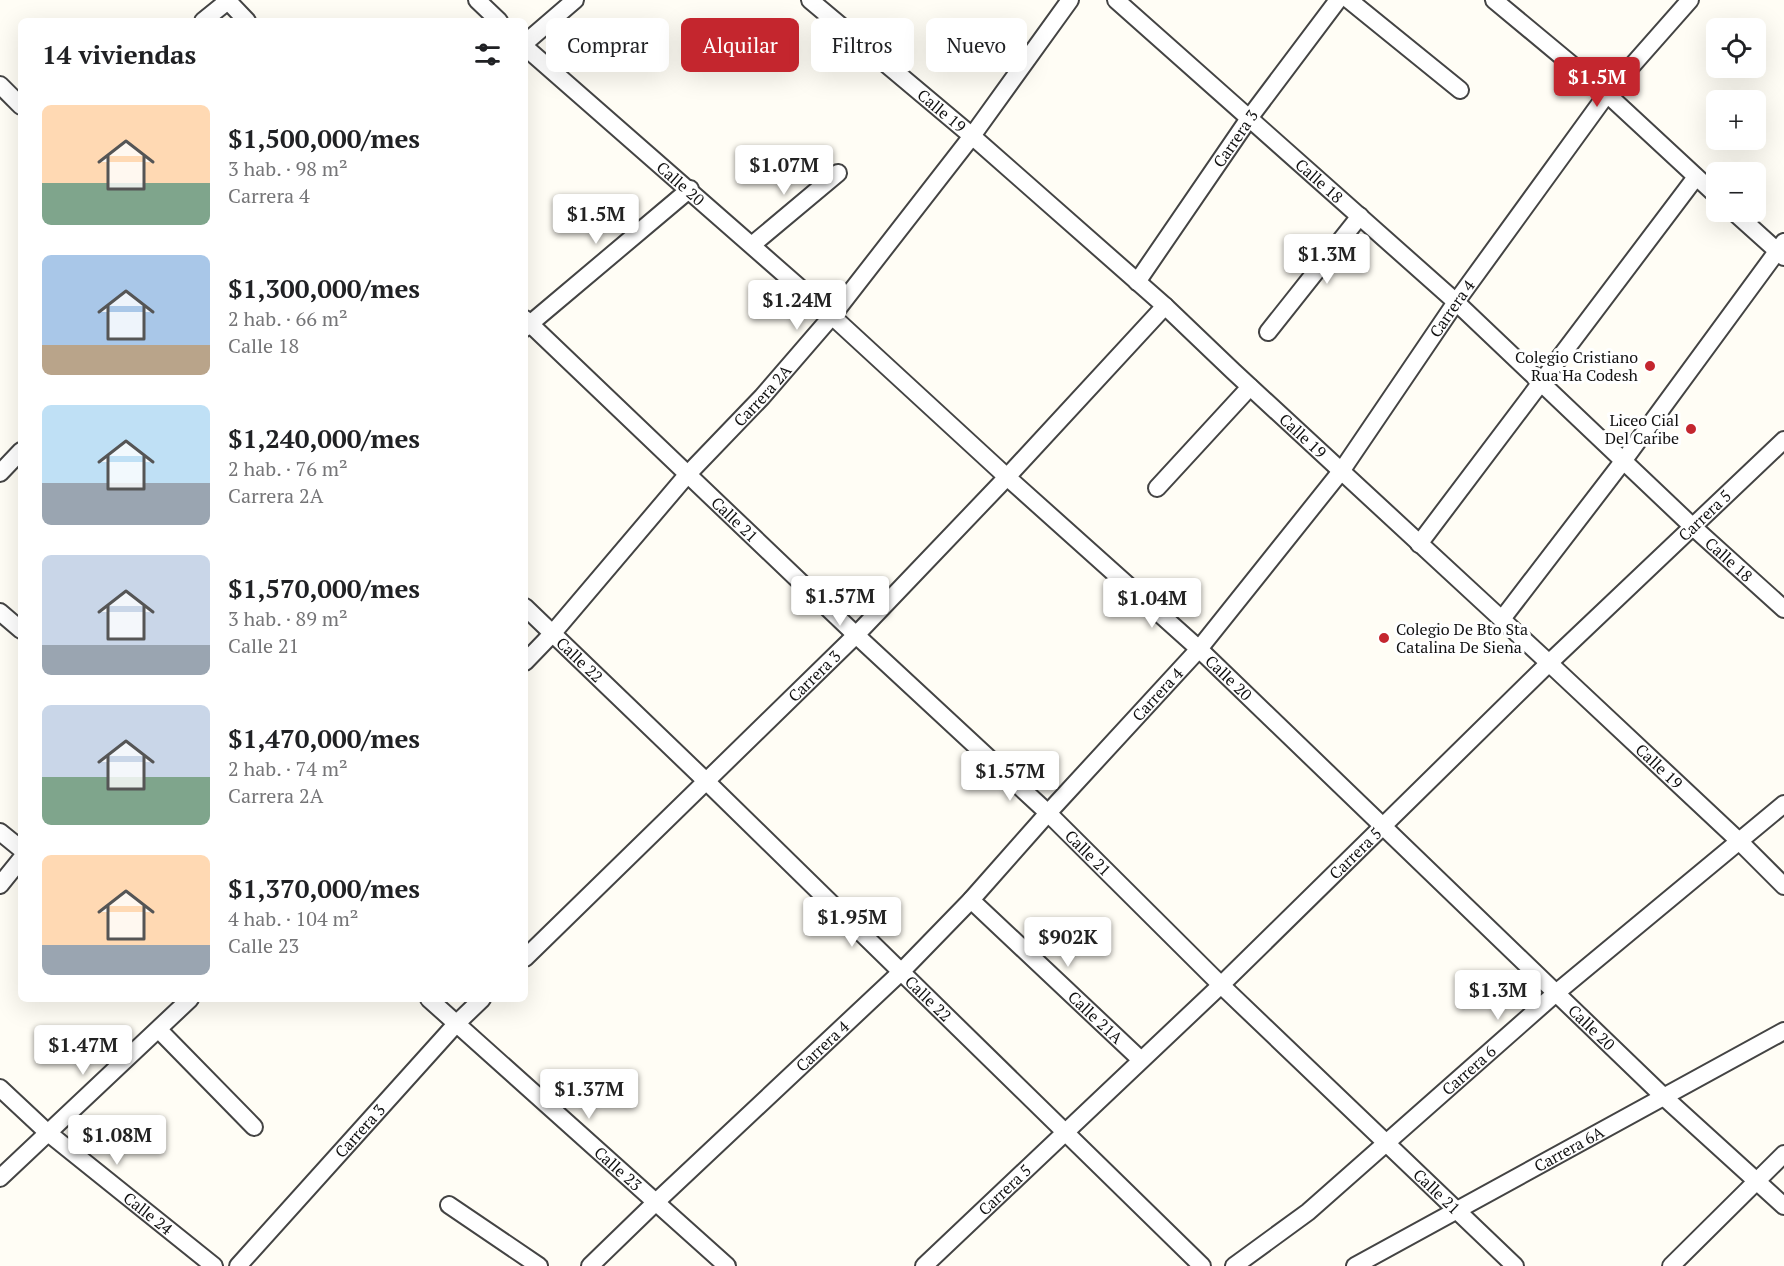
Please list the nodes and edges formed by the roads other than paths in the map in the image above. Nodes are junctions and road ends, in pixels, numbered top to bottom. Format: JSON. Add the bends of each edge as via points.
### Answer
{"nodes":[{"id":1,"x":228,"y":0,"type":"edge"},
{"id":2,"x":477,"y":0,"type":"edge"},
{"id":3,"x":575,"y":0,"type":"edge"},
{"id":4,"x":810,"y":0,"type":"edge"},
{"id":5,"x":1070,"y":0,"type":"edge"},
{"id":6,"x":1116,"y":0,"type":"edge"},
{"id":7,"x":1338,"y":0,"type":"edge"},
{"id":8,"x":1349,"y":0,"type":"edge"},
{"id":9,"x":1494,"y":0,"type":"edge"},
{"id":10,"x":1690,"y":0,"type":"edge"},
{"id":11,"x":207,"y":18,"type":"edge"},
{"id":12,"x":244,"y":18,"type":"edge"},
{"id":13,"x":496,"y":18,"type":"edge"},
{"id":14,"x":528,"y":42,"type":"edge"},
{"id":15,"x":528,"y":48,"type":"edge"},
{"id":16,"x":0,"y":85,"type":"edge"},
{"id":17,"x":1460,"y":90,"type":"dead end"},
{"id":18,"x":1607,"y":94,"type":"junction"},
{"id":19,"x":18,"y":103,"type":"edge"},
{"id":20,"x":1250,"y":117,"type":"junction"},
{"id":21,"x":972,"y":136,"type":"junction"},
{"id":22,"x":838,"y":173,"type":"dead end"},
{"id":23,"x":1695,"y":177,"type":"junction"},
{"id":24,"x":1706,"y":186,"type":"edge"},
{"id":25,"x":690,"y":189,"type":"junction"},
{"id":26,"x":1360,"y":216,"type":"junction"},
{"id":27,"x":1747,"y":222,"type":"edge"},
{"id":28,"x":752,"y":245,"type":"junction"},
{"id":29,"x":1782,"y":250,"type":"edge"},
{"id":30,"x":1137,"y":282,"type":"junction"},
{"id":31,"x":1456,"y":302,"type":"junction"},
{"id":32,"x":1165,"y":306,"type":"junction"},
{"id":33,"x":832,"y":316,"type":"junction"},
{"id":34,"x":528,"y":322,"type":"edge"},
{"id":35,"x":528,"y":326,"type":"edge"},
{"id":36,"x":1268,"y":332,"type":"dead end"},
{"id":37,"x":1540,"y":383,"type":"junction"},
{"id":38,"x":1250,"y":387,"type":"junction"},
{"id":39,"x":1784,"y":440,"type":"edge"},
{"id":40,"x":18,"y":454,"type":"edge"},
{"id":41,"x":1624,"y":460,"type":"junction"},
{"id":42,"x":1342,"y":470,"type":"junction"},
{"id":43,"x":0,"y":473,"type":"edge"},
{"id":44,"x":687,"y":474,"type":"junction"},
{"id":45,"x":1007,"y":477,"type":"junction"},
{"id":46,"x":1157,"y":488,"type":"dead end"},
{"id":47,"x":1692,"y":526,"type":"junction"},
{"id":48,"x":1419,"y":544,"type":"junction"},
{"id":49,"x":1784,"y":609,"type":"edge"},
{"id":50,"x":528,"y":610,"type":"edge"},
{"id":51,"x":0,"y":612,"type":"edge"},
{"id":52,"x":1502,"y":619,"type":"junction"},
{"id":53,"x":18,"y":627,"type":"edge"},
{"id":54,"x":552,"y":634,"type":"junction"},
{"id":55,"x":856,"y":635,"type":"junction"},
{"id":56,"x":1199,"y":649,"type":"junction"},
{"id":57,"x":528,"y":659,"type":"edge"},
{"id":58,"x":1549,"y":663,"type":"junction"},
{"id":59,"x":707,"y":782,"type":"junction"},
{"id":60,"x":1784,"y":804,"type":"edge"},
{"id":61,"x":1048,"y":813,"type":"junction"},
{"id":62,"x":1384,"y":825,"type":"junction"},
{"id":63,"x":0,"y":832,"type":"edge"},
{"id":64,"x":1738,"y":841,"type":"junction"},
{"id":65,"x":18,"y":847,"type":"edge"},
{"id":66,"x":18,"y":863,"type":"edge"},
{"id":67,"x":0,"y":885,"type":"edge"},
{"id":68,"x":1784,"y":886,"type":"edge"},
{"id":69,"x":971,"y":900,"type":"junction"},
{"id":70,"x":528,"y":955,"type":"edge"},
{"id":71,"x":901,"y":972,"type":"junction"},
{"id":72,"x":1221,"y":985,"type":"junction"},
{"id":73,"x":1556,"y":993,"type":"junction"},
{"id":74,"x":187,"y":1002,"type":"edge"},
{"id":75,"x":432,"y":1002,"type":"edge"},
{"id":76,"x":479,"y":1002,"type":"edge"},
{"id":77,"x":456,"y":1024,"type":"junction"},
{"id":78,"x":159,"y":1030,"type":"junction"},
{"id":79,"x":1784,"y":1031,"type":"edge"},
{"id":80,"x":1141,"y":1060,"type":"junction"},
{"id":81,"x":0,"y":1088,"type":"edge"},
{"id":82,"x":1664,"y":1096,"type":"junction"},
{"id":83,"x":254,"y":1127,"type":"dead end"},
{"id":84,"x":1065,"y":1131,"type":"junction"},
{"id":85,"x":47,"y":1132,"type":"junction"},
{"id":86,"x":1386,"y":1142,"type":"junction"},
{"id":87,"x":1784,"y":1154,"type":"edge"},
{"id":88,"x":0,"y":1178,"type":"edge"},
{"id":89,"x":1757,"y":1180,"type":"junction"},
{"id":90,"x":656,"y":1202,"type":"junction"},
{"id":91,"x":449,"y":1205,"type":"dead end"},
{"id":92,"x":1784,"y":1206,"type":"edge"},
{"id":93,"x":1457,"y":1210,"type":"junction"},
{"id":94,"x":214,"y":1266,"type":"edge"},
{"id":95,"x":238,"y":1266,"type":"edge"},
{"id":96,"x":538,"y":1266,"type":"edge"},
{"id":97,"x":590,"y":1266,"type":"edge"},
{"id":98,"x":727,"y":1266,"type":"edge"},
{"id":99,"x":924,"y":1266,"type":"edge"},
{"id":100,"x":1202,"y":1266,"type":"edge"},
{"id":101,"x":1234,"y":1266,"type":"edge"},
{"id":102,"x":1355,"y":1266,"type":"edge"},
{"id":103,"x":1515,"y":1266,"type":"edge"},
{"id":104,"x":1671,"y":1266,"type":"edge"}],
"edges":[{"from":1,"to":11,"type":"street"},
{"from":1,"to":12,"type":"street"},
{"from":2,"to":13,"type":"street"},
{"from":3,"to":14,"type":"street"},
{"from":4,"to":21,"type":"street","name":"Calle 19"},
{"from":5,"to":21,"type":"street","name":"Carrera 2A"},
{"from":6,"to":20,"type":"street","name":"Calle 18"},
{"from":7,"to":20,"type":"street","name":"Carrera 3"},
{"from":8,"to":17,"type":"street"},
{"from":9,"to":18,"type":"street"},
{"from":10,"to":18,"type":"street","name":"Carrera 4"},
{"from":15,"to":25,"type":"street","name":"Calle 20"},
{"from":16,"to":19,"type":"street"},
{"from":18,"to":23,"type":"street"},
{"from":18,"to":31,"type":"street","name":"Carrera 4"},
{"from":20,"to":26,"type":"street","name":"Calle 18"},
{"from":20,"to":30,"type":"street","name":"Carrera 3"},
{"from":21,"to":30,"type":"street","name":"Calle 19"},
{"from":21,"to":33,"type":"street","name":"Carrera 2A"},
{"from":22,"to":28,"type":"street"},
{"from":23,"to":24,"type":"street"},
{"from":23,"to":37,"type":"street"},
{"from":25,"to":28,"type":"street","name":"Calle 20"},
{"from":25,"to":34,"type":"street"},
{"from":26,"to":31,"type":"street","name":"Calle 18"},
{"from":26,"to":36,"type":"street"},
{"from":27,"to":29,"type":"street"},
{"from":28,"to":33,"type":"street","name":"Calle 20"},
{"from":29,"to":41,"type":"street"},
{"from":30,"to":32,"type":"street","name":"Calle 19"},
{"from":31,"to":37,"type":"street","name":"Calle 18"},
{"from":31,"to":42,"type":"street","name":"Carrera 4"},
{"from":32,"to":38,"type":"street","name":"Calle 19"},
{"from":32,"to":45,"type":"street","name":"Carrera 3"},
{"from":33,"to":44,"type":"street","name":"Carrera 2A","via":[[762,397]]},
{"from":33,"to":45,"type":"street","name":"Calle 20"},
{"from":35,"to":44,"type":"street","name":"Calle 21"},
{"from":37,"to":41,"type":"street","name":"Calle 18"},
{"from":37,"to":48,"type":"street"},
{"from":38,"to":42,"type":"street","name":"Calle 19"},
{"from":38,"to":46,"type":"street"},
{"from":39,"to":47,"type":"street","name":"Carrera 5"},
{"from":40,"to":43,"type":"street"},
{"from":41,"to":47,"type":"street","name":"Calle 18"},
{"from":41,"to":52,"type":"street"},
{"from":42,"to":48,"type":"street","name":"Calle 19"},
{"from":42,"to":56,"type":"street","name":"Carrera 4"},
{"from":44,"to":54,"type":"street","name":"Carrera 2A"},
{"from":44,"to":55,"type":"street","name":"Calle 21"},
{"from":45,"to":55,"type":"street","name":"Carrera 3"},
{"from":45,"to":56,"type":"street","name":"Calle 20"},
{"from":47,"to":49,"type":"street","name":"Calle 18"},
{"from":47,"to":58,"type":"street","name":"Carrera 5"},
{"from":48,"to":52,"type":"street","name":"Calle 19"},
{"from":50,"to":54,"type":"street","name":"Calle 22"},
{"from":51,"to":53,"type":"street"},
{"from":52,"to":58,"type":"street","name":"Calle 19"},
{"from":54,"to":57,"type":"street","name":"Carrera 2A"},
{"from":54,"to":59,"type":"street","name":"Calle 22"},
{"from":55,"to":59,"type":"street","name":"Carrera 3"},
{"from":55,"to":61,"type":"street","name":"Calle 21"},
{"from":56,"to":61,"type":"street","name":"Carrera 4"},
{"from":56,"to":62,"type":"street","name":"Calle 20"},
{"from":58,"to":62,"type":"street","name":"Carrera 5"},
{"from":58,"to":64,"type":"street","name":"Calle 19"},
{"from":59,"to":70,"type":"street","name":"Carrera 3"},
{"from":59,"to":71,"type":"street","name":"Calle 22"},
{"from":60,"to":64,"type":"street","name":"Carrera 6"},
{"from":61,"to":69,"type":"street","name":"Carrera 4"},
{"from":61,"to":72,"type":"street","name":"Calle 21"},
{"from":62,"to":72,"type":"street","name":"Carrera 5"},
{"from":62,"to":73,"type":"street","name":"Calle 20"},
{"from":63,"to":65,"type":"street"},
{"from":64,"to":68,"type":"street","name":"Calle 19"},
{"from":64,"to":73,"type":"street","name":"Carrera 6"},
{"from":66,"to":67,"type":"street"},
{"from":69,"to":71,"type":"street","name":"Carrera 4"},
{"from":69,"to":80,"type":"street","name":"Calle 21A"},
{"from":71,"to":84,"type":"street","name":"Calle 22"},
{"from":71,"to":90,"type":"street","name":"Carrera 4"},
{"from":72,"to":80,"type":"street","name":"Carrera 5"},
{"from":72,"to":86,"type":"street","name":"Calle 21"},
{"from":73,"to":82,"type":"street","name":"Calle 20"},
{"from":73,"to":86,"type":"street","name":"Carrera 6"},
{"from":74,"to":78,"type":"street"},
{"from":75,"to":77,"type":"street","name":"Calle 23"},
{"from":76,"to":77,"type":"street","name":"Carrera 3"},
{"from":77,"to":90,"type":"street","name":"Calle 23"},
{"from":77,"to":95,"type":"street","name":"Carrera 3"},
{"from":78,"to":83,"type":"street"},
{"from":78,"to":85,"type":"street"},
{"from":79,"to":82,"type":"street","name":"Carrera 6A"},
{"from":80,"to":84,"type":"street","name":"Carrera 5"},
{"from":81,"to":85,"type":"street","name":"Calle 24"},
{"from":82,"to":89,"type":"street","name":"Calle 20"},
{"from":82,"to":93,"type":"street","name":"Carrera 6A"},
{"from":84,"to":99,"type":"street","name":"Carrera 5"},
{"from":84,"to":100,"type":"street","name":"Calle 22"},
{"from":85,"to":88,"type":"street"},
{"from":85,"to":94,"type":"street","name":"Calle 24"},
{"from":86,"to":93,"type":"street","name":"Calle 21"},
{"from":86,"to":101,"type":"street","name":"Carrera 6","via":[[1308,1212]]},
{"from":87,"to":89,"type":"street"},
{"from":89,"to":92,"type":"street","name":"Calle 20"},
{"from":89,"to":104,"type":"street"},
{"from":90,"to":97,"type":"street","name":"Carrera 4"},
{"from":90,"to":98,"type":"street","name":"Calle 23"},
{"from":91,"to":96,"type":"street"},
{"from":93,"to":102,"type":"street","name":"Carrera 6A"},
{"from":93,"to":103,"type":"street","name":"Calle 21"}]}
